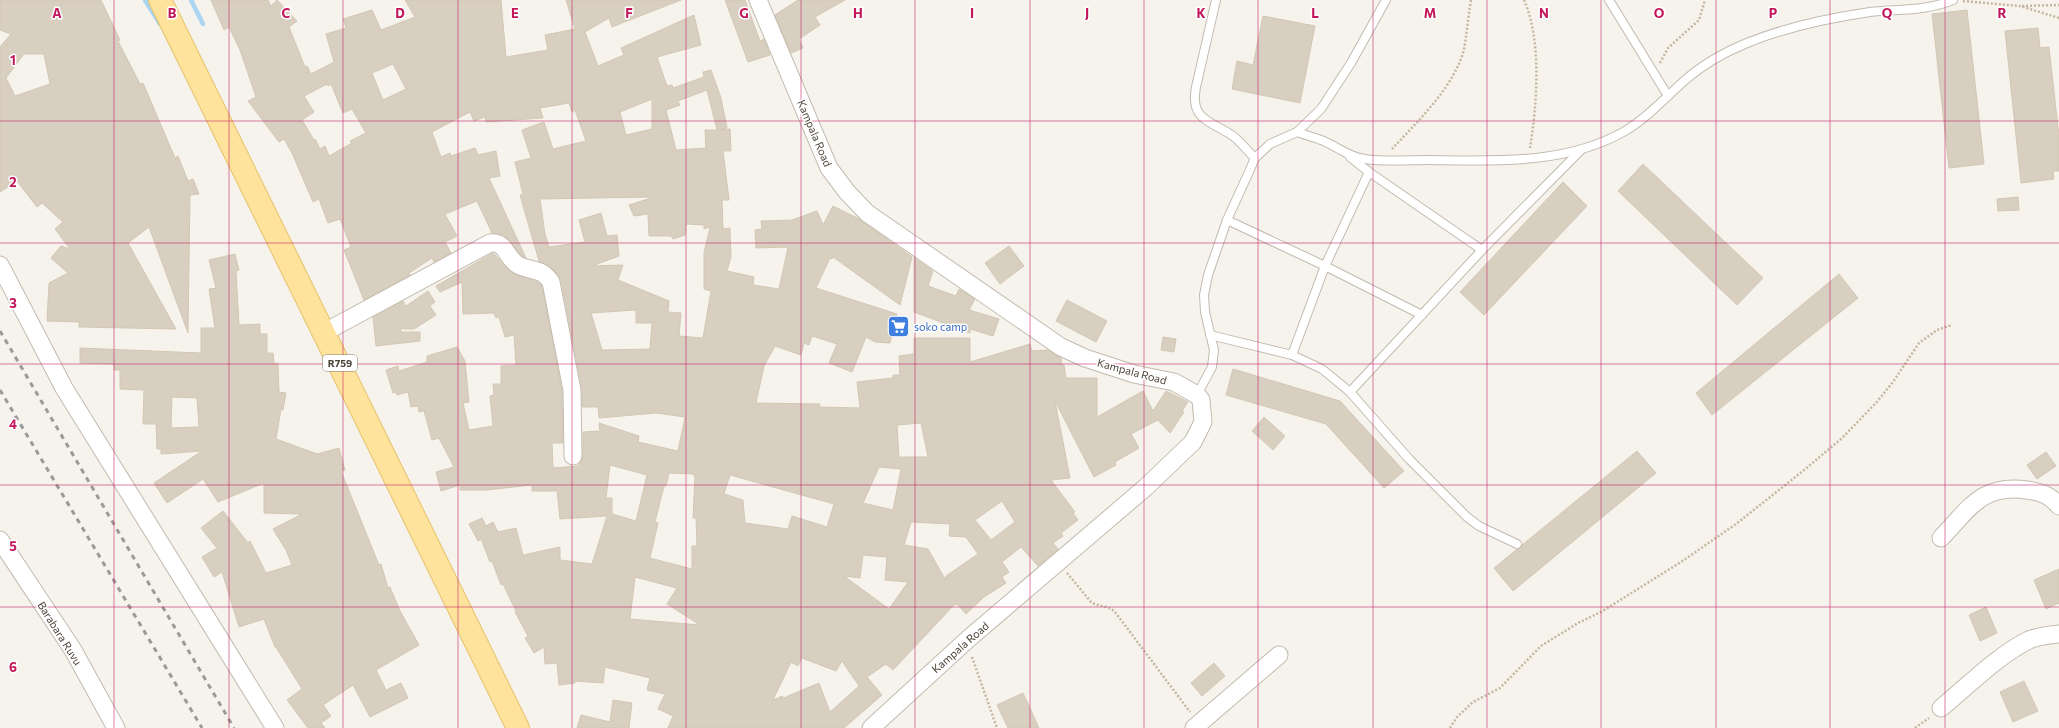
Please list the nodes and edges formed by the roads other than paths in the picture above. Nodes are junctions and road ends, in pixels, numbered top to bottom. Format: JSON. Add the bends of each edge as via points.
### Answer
{"nodes":[{"id":1,"x":160,"y":0,"type":"edge"},
{"id":2,"x":758,"y":0,"type":"edge"},
{"id":3,"x":1216,"y":0,"type":"edge"},
{"id":4,"x":1386,"y":0,"type":"edge"},
{"id":5,"x":1609,"y":0,"type":"edge"},
{"id":6,"x":1953,"y":0,"type":"edge"},
{"id":7,"x":1668,"y":96,"type":"junction"},
{"id":8,"x":1297,"y":132,"type":"junction"},
{"id":9,"x":1581,"y":150,"type":"junction"},
{"id":10,"x":1348,"y":155,"type":"junction"},
{"id":11,"x":1255,"y":158,"type":"junction"},
{"id":12,"x":1369,"y":172,"type":"junction"},
{"id":13,"x":1227,"y":220,"type":"junction"},
{"id":14,"x":1482,"y":250,"type":"junction"},
{"id":15,"x":0,"y":265,"type":"edge"},
{"id":16,"x":1325,"y":266,"type":"junction"},
{"id":17,"x":1422,"y":315,"type":"junction"},
{"id":18,"x":325,"y":332,"type":"junction"},
{"id":19,"x":1210,"y":335,"type":"junction"},
{"id":20,"x":1292,"y":355,"type":"junction"},
{"id":21,"x":1350,"y":392,"type":"junction"},
{"id":22,"x":1197,"y":395,"type":"junction"},
{"id":23,"x":573,"y":456,"type":"dead end"},
{"id":24,"x":2059,"y":506,"type":"edge"},
{"id":25,"x":1941,"y":538,"type":"dead end"},
{"id":26,"x":0,"y":540,"type":"edge"},
{"id":27,"x":1517,"y":544,"type":"dead end"},
{"id":28,"x":2059,"y":634,"type":"edge"},
{"id":29,"x":1279,"y":655,"type":"dead end"},
{"id":30,"x":1942,"y":708,"type":"dead end"},
{"id":31,"x":1197,"y":726,"type":"edge"},
{"id":32,"x":116,"y":728,"type":"edge"},
{"id":33,"x":275,"y":728,"type":"edge"},
{"id":34,"x":518,"y":728,"type":"edge"},
{"id":35,"x":871,"y":728,"type":"edge"}],
"edges":[{"from":1,"to":18,"type":"main road","number":"R759"},
{"from":2,"to":22,"type":"street","name":"Kampala Road","via":[[829,168],[867,213],[1061,347],[1084,358],[1134,374],[1174,382]]},
{"from":3,"to":11,"type":"lane","via":[[1196,87],[1196,108],[1202,118],[1232,135]]},
{"from":4,"to":8,"type":"lane","via":[[1351,63],[1321,109]]},
{"from":5,"to":7,"type":"lane"},
{"from":6,"to":7,"type":"lane","via":[[1920,9],[1832,18],[1747,43],[1699,69]]},
{"from":7,"to":9,"type":"lane","via":[[1626,131]]},
{"from":8,"to":10,"type":"lane","via":[[1321,140]]},
{"from":8,"to":11,"type":"lane","via":[[1270,144]]},
{"from":9,"to":10,"type":"lane","via":[[1528,159],[1458,161],[1381,160]]},
{"from":9,"to":14,"type":"lane"},
{"from":10,"to":12,"type":"lane"},
{"from":11,"to":13,"type":"lane"},
{"from":12,"to":14,"type":"lane"},
{"from":12,"to":16,"type":"lane"},
{"from":13,"to":16,"type":"lane"},
{"from":13,"to":19,"type":"lane","via":[[1204,294]]},
{"from":14,"to":17,"type":"lane"},
{"from":15,"to":33,"type":"street","via":[[64,388]]},
{"from":16,"to":17,"type":"lane"},
{"from":16,"to":20,"type":"lane"},
{"from":17,"to":21,"type":"lane"},
{"from":18,"to":23,"type":"street","via":[[490,243],[496,243],[502,246],[518,265],[546,274],[551,282],[572,390]]},
{"from":18,"to":34,"type":"main road","number":"R759"},
{"from":19,"to":20,"type":"lane"},
{"from":19,"to":22,"type":"lane","via":[[1214,350],[1212,367]]},
{"from":20,"to":21,"type":"lane","via":[[1322,368]]},
{"from":21,"to":27,"type":"lane","via":[[1409,459],[1467,517],[1479,526]]},
{"from":22,"to":35,"type":"street","name":"Kampala Road","via":[[1201,400],[1203,422],[1193,442],[1146,487],[967,640]]},
{"from":24,"to":25,"type":"street","via":[[2052,498],[2034,491],[2017,488],[1989,492],[1978,499]]},
{"from":26,"to":32,"type":"street","name":"Barabara Ruvu","via":[[73,650]]},
{"from":28,"to":30,"type":"street","via":[[2030,639],[2001,659]]},
{"from":29,"to":31,"type":"street"}]}
